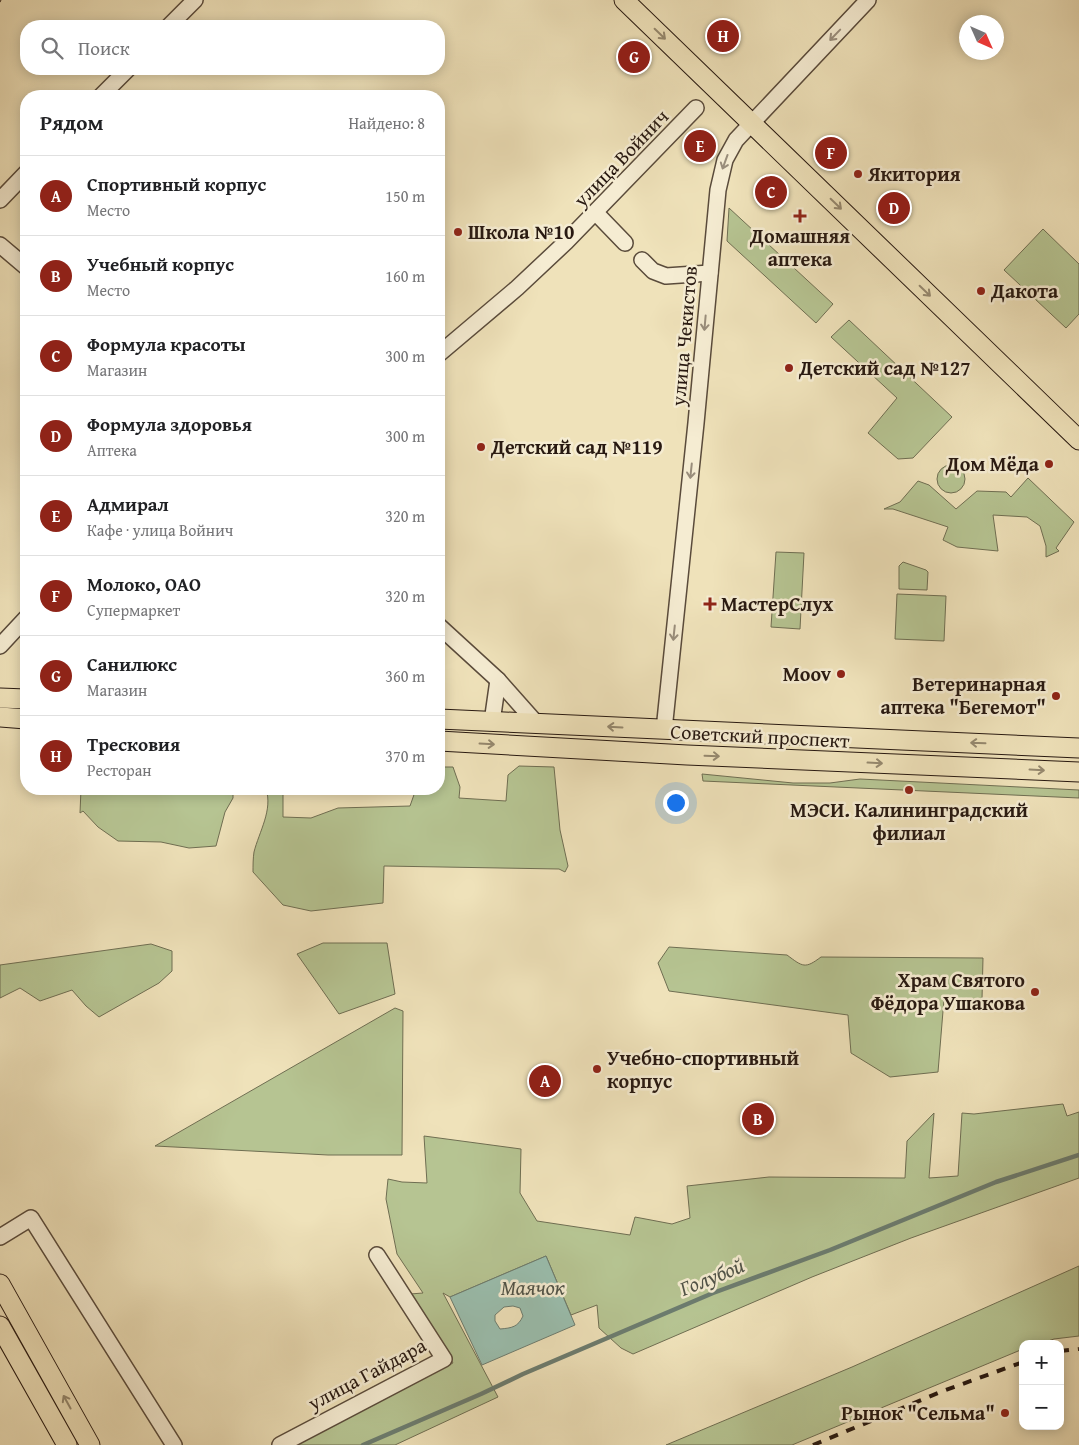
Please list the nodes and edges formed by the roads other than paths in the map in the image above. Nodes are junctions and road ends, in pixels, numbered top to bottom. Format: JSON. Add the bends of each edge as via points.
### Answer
{"nodes":[{"id":1,"x":195,"y":0,"type":"edge"},
{"id":2,"x":624,"y":0,"type":"edge"},
{"id":3,"x":868,"y":0,"type":"edge"},
{"id":4,"x":175,"y":20,"type":"edge"},
{"id":5,"x":122,"y":75,"type":"edge"},
{"id":6,"x":107,"y":90,"type":"edge"},
{"id":7,"x":696,"y":108,"type":"dead end"},
{"id":8,"x":752,"y":122,"type":"junction"},
{"id":9,"x":20,"y":179,"type":"edge"},
{"id":10,"x":0,"y":200,"type":"edge"},
{"id":11,"x":596,"y":213,"type":"junction"},
{"id":12,"x":625,"y":243,"type":"dead end"},
{"id":13,"x":0,"y":245,"type":"edge"},
{"id":14,"x":642,"y":260,"type":"dead end"},
{"id":15,"x":20,"y":262,"type":"edge"},
{"id":16,"x":710,"y":273,"type":"junction"},
{"id":17,"x":445,"y":349,"type":"edge"},
{"id":18,"x":1079,"y":440,"type":"edge"},
{"id":19,"x":20,"y":624,"type":"edge"},
{"id":20,"x":445,"y":631,"type":"edge"},
{"id":21,"x":0,"y":646,"type":"edge"},
{"id":22,"x":498,"y":680,"type":"junction"},
{"id":23,"x":0,"y":698,"type":"edge"},
{"id":24,"x":20,"y":699,"type":"edge"},
{"id":25,"x":0,"y":718,"type":"edge"},
{"id":26,"x":20,"y":719,"type":"edge"},
{"id":27,"x":445,"y":719,"type":"edge"},
{"id":28,"x":492,"y":722,"type":"junction"},
{"id":29,"x":537,"y":724,"type":"junction"},
{"id":30,"x":664,"y":730,"type":"junction"},
{"id":31,"x":445,"y":742,"type":"edge"},
{"id":32,"x":1079,"y":748,"type":"edge"},
{"id":33,"x":1079,"y":772,"type":"edge"},
{"id":34,"x":0,"y":1237,"type":"edge"},
{"id":35,"x":377,"y":1255,"type":"dead end"},
{"id":36,"x":0,"y":1284,"type":"edge"},
{"id":37,"x":0,"y":1326,"type":"edge"},
{"id":38,"x":67,"y":1445,"type":"edge"},
{"id":39,"x":90,"y":1445,"type":"edge"},
{"id":40,"x":174,"y":1445,"type":"edge"},
{"id":41,"x":280,"y":1445,"type":"edge"}],
"edges":[{"from":1,"to":4,"type":"street"},
{"from":2,"to":8,"type":"main road","one_way":true},
{"from":3,"to":8,"type":"street","name":"улица Чекистов","one_way":true},
{"from":5,"to":6,"type":"street"},
{"from":7,"to":11,"type":"street","name":"улица Войнич"},
{"from":8,"to":16,"type":"street","name":"улица Чекистов","one_way":true,"via":[[736,140],[723,166]]},
{"from":8,"to":18,"type":"main road","one_way":true},
{"from":9,"to":10,"type":"street"},
{"from":11,"to":12,"type":"street"},
{"from":11,"to":17,"type":"street","name":"улица Войнич","via":[[517,288]]},
{"from":13,"to":15,"type":"street"},
{"from":14,"to":16,"type":"street","via":[[653,271],[666,276]]},
{"from":16,"to":30,"type":"street","name":"улица Чекистов","one_way":true},
{"from":19,"to":21,"type":"street"},
{"from":20,"to":22,"type":"street"},
{"from":22,"to":28,"type":"street"},
{"from":22,"to":29,"type":"street"},
{"from":23,"to":24,"type":"main road"},
{"from":25,"to":26,"type":"main road"},
{"from":27,"to":28,"type":"main road","name":"Советский проспект"},
{"from":28,"to":29,"type":"main road","name":"Советский проспект"},
{"from":30,"to":29,"type":"main road","name":"Советский проспект","one_way":true},
{"from":32,"to":30,"type":"main road","name":"Советский проспект","one_way":true},
{"from":31,"to":33,"type":"main road","name":"Советский проспект","one_way":true},
{"from":34,"to":40,"type":"street","via":[[31,1218]]},
{"from":35,"to":41,"type":"street","name":"улица Гайдара","via":[[444,1359]]},
{"from":39,"to":36,"type":"main road","one_way":true},
{"from":37,"to":38,"type":"main road"}]}
